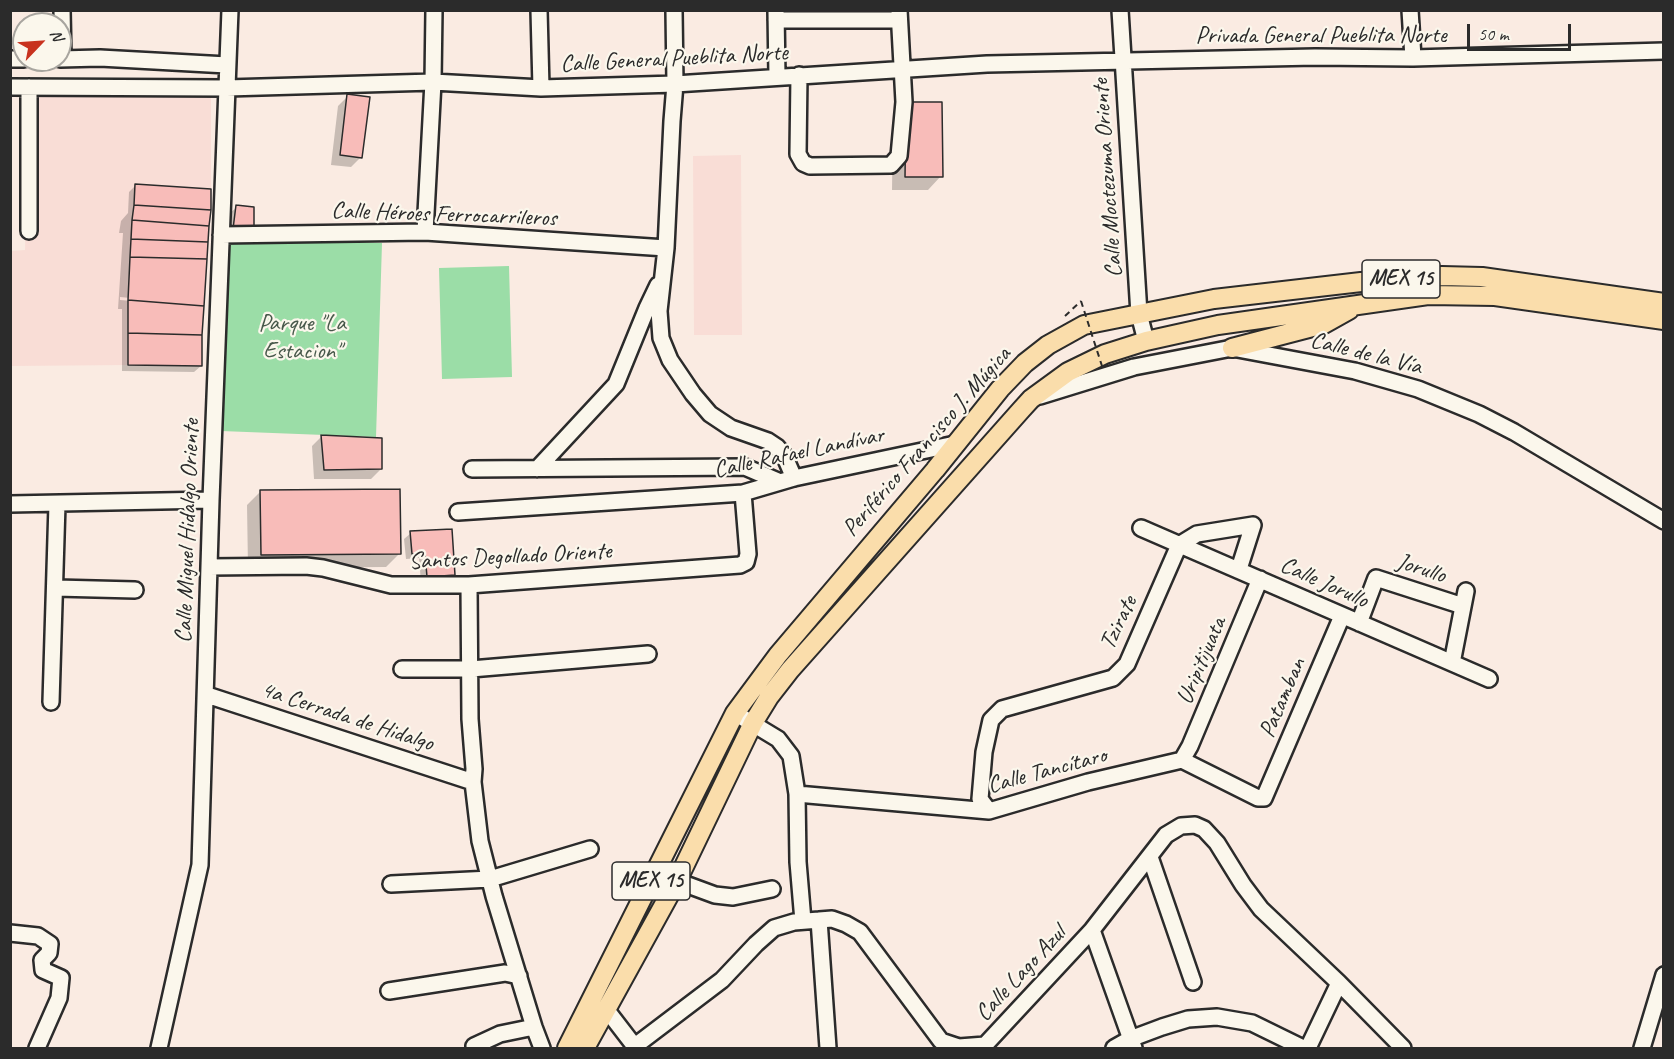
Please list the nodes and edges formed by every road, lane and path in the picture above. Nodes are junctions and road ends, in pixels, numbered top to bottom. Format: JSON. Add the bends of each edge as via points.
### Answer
{"nodes":[{"id":1,"x":230,"y":10,"type":"edge"},
{"id":2,"x":434,"y":10,"type":"edge"},
{"id":3,"x":539,"y":10,"type":"edge"},
{"id":4,"x":674,"y":10,"type":"edge"},
{"id":5,"x":1120,"y":10,"type":"edge"},
{"id":6,"x":1410,"y":10,"type":"edge"},
{"id":7,"x":776,"y":15,"type":"edge"},
{"id":8,"x":899,"y":15,"type":"edge"},
{"id":9,"x":1664,"y":51,"type":"edge"},
{"id":10,"x":100,"y":58,"type":"junction"},
{"id":11,"x":1413,"y":58,"type":"junction"},
{"id":12,"x":72,"y":59,"type":"edge"},
{"id":13,"x":1123,"y":60,"type":"junction"},
{"id":14,"x":227,"y":65,"type":"junction"},
{"id":15,"x":904,"y":69,"type":"junction"},
{"id":16,"x":799,"y":75,"type":"junction"},
{"id":17,"x":777,"y":77,"type":"junction"},
{"id":18,"x":434,"y":82,"type":"junction"},
{"id":19,"x":675,"y":84,"type":"junction"},
{"id":20,"x":10,"y":87,"type":"edge"},
{"id":21,"x":28,"y":87,"type":"junction"},
{"id":22,"x":101,"y":87,"type":"junction"},
{"id":23,"x":227,"y":88,"type":"junction"},
{"id":24,"x":541,"y":88,"type":"junction"},
{"id":25,"x":29,"y":231,"type":"dead end"},
{"id":26,"x":425,"y":232,"type":"junction"},
{"id":27,"x":221,"y":235,"type":"junction"},
{"id":28,"x":666,"y":249,"type":"junction"},
{"id":29,"x":661,"y":280,"type":"junction"},
{"id":30,"x":1664,"y":303,"type":"edge"},
{"id":31,"x":1361,"y":304,"type":"junction"},
{"id":32,"x":1139,"y":314,"type":"junction"},
{"id":33,"x":1664,"y":320,"type":"edge"},
{"id":34,"x":1059,"y":323,"type":"dead end"},
{"id":35,"x":1146,"y":341,"type":"junction"},
{"id":36,"x":1232,"y":348,"type":"junction"},
{"id":37,"x":1102,"y":366,"type":"dead end"},
{"id":38,"x":1000,"y":389,"type":"junction"},
{"id":39,"x":1026,"y":404,"type":"junction"},
{"id":40,"x":955,"y":444,"type":"junction"},
{"id":41,"x":472,"y":469,"type":"dead end"},
{"id":42,"x":537,"y":469,"type":"junction"},
{"id":43,"x":787,"y":480,"type":"junction"},
{"id":44,"x":743,"y":494,"type":"junction"},
{"id":45,"x":211,"y":500,"type":"junction"},
{"id":46,"x":10,"y":504,"type":"edge"},
{"id":47,"x":57,"y":504,"type":"junction"},
{"id":48,"x":459,"y":512,"type":"dead end"},
{"id":49,"x":1664,"y":521,"type":"edge"},
{"id":50,"x":1141,"y":528,"type":"dead end"},
{"id":51,"x":1179,"y":545,"type":"junction"},
{"id":52,"x":209,"y":567,"type":"junction"},
{"id":53,"x":1239,"y":569,"type":"junction"},
{"id":54,"x":1260,"y":579,"type":"junction"},
{"id":55,"x":469,"y":585,"type":"junction"},
{"id":56,"x":56,"y":588,"type":"junction"},
{"id":57,"x":135,"y":590,"type":"dead end"},
{"id":58,"x":1466,"y":591,"type":"dead end"},
{"id":59,"x":1463,"y":606,"type":"junction"},
{"id":60,"x":1342,"y":616,"type":"junction"},
{"id":61,"x":1359,"y":623,"type":"junction"},
{"id":62,"x":648,"y":654,"type":"dead end"},
{"id":63,"x":1452,"y":663,"type":"junction"},
{"id":64,"x":402,"y":669,"type":"dead end"},
{"id":65,"x":471,"y":669,"type":"junction"},
{"id":66,"x":1489,"y":679,"type":"dead end"},
{"id":67,"x":207,"y":695,"type":"junction"},
{"id":68,"x":51,"y":702,"type":"dead end"},
{"id":69,"x":735,"y":713,"type":"junction"},
{"id":70,"x":753,"y":723,"type":"junction"},
{"id":71,"x":1182,"y":760,"type":"junction"},
{"id":72,"x":473,"y":782,"type":"junction"},
{"id":73,"x":797,"y":794,"type":"junction"},
{"id":74,"x":989,"y":811,"type":"junction"},
{"id":75,"x":590,"y":849,"type":"dead end"},
{"id":76,"x":1150,"y":857,"type":"junction"},
{"id":77,"x":490,"y":879,"type":"junction"},
{"id":78,"x":677,"y":880,"type":"junction"},
{"id":79,"x":391,"y":884,"type":"dead end"},
{"id":80,"x":772,"y":889,"type":"dead end"},
{"id":81,"x":819,"y":920,"type":"junction"},
{"id":82,"x":803,"y":921,"type":"junction"},
{"id":83,"x":1092,"y":930,"type":"junction"},
{"id":84,"x":10,"y":933,"type":"edge"},
{"id":85,"x":1664,"y":975,"type":"edge"},
{"id":86,"x":519,"y":976,"type":"junction"},
{"id":87,"x":1193,"y":982,"type":"dead end"},
{"id":88,"x":1339,"y":983,"type":"junction"},
{"id":89,"x":389,"y":991,"type":"dead end"},
{"id":90,"x":606,"y":1009,"type":"junction"},
{"id":91,"x":534,"y":1027,"type":"junction"},
{"id":92,"x":1132,"y":1044,"type":"edge"},
{"id":93,"x":939,"y":1045,"type":"edge"},
{"id":94,"x":474,"y":1046,"type":"dead end"},
{"id":95,"x":636,"y":1047,"type":"edge"},
{"id":96,"x":987,"y":1047,"type":"edge"},
{"id":97,"x":37,"y":1048,"type":"edge"},
{"id":98,"x":159,"y":1048,"type":"edge"},
{"id":99,"x":542,"y":1048,"type":"edge"},
{"id":100,"x":567,"y":1048,"type":"edge"},
{"id":101,"x":585,"y":1048,"type":"edge"},
{"id":102,"x":828,"y":1048,"type":"edge"},
{"id":103,"x":1114,"y":1048,"type":"edge"},
{"id":104,"x":1303,"y":1048,"type":"edge"},
{"id":105,"x":1308,"y":1048,"type":"edge"},
{"id":106,"x":1403,"y":1048,"type":"edge"},
{"id":107,"x":1642,"y":1048,"type":"edge"}],
"edges":[{"from":1,"to":14,"type":"street","name":"Calle Miguel Hidalgo Oriente"},
{"from":2,"to":18,"type":"street"},
{"from":3,"to":24,"type":"street"},
{"from":4,"to":19,"type":"street"},
{"from":5,"to":13,"type":"street","name":"Calle Moctezuma Oriente"},
{"from":6,"to":11,"type":"street"},
{"from":7,"to":8,"type":"street"},
{"from":7,"to":17,"type":"street"},
{"from":8,"to":15,"type":"street"},
{"from":9,"to":11,"type":"street","name":"Privada General Pueblita Norte"},
{"from":10,"to":12,"type":"street"},
{"from":10,"to":14,"type":"street"},
{"from":10,"to":22,"type":"street"},
{"from":11,"to":13,"type":"street","name":"Privada General Pueblita Norte"},
{"from":13,"to":15,"type":"street","name":"Calle General Pueblita Norte"},
{"from":13,"to":32,"type":"street","name":"Calle Moctezuma Oriente"},
{"from":14,"to":23,"type":"street","name":"Calle Miguel Hidalgo Oriente"},
{"from":15,"to":16,"type":"street","name":"Calle General Pueblita Norte"},
{"from":15,"to":16,"type":"street","via":[[899,156],[891,165],[803,163],[798,154]]},
{"from":16,"to":17,"type":"street","name":"Calle General Pueblita Norte"},
{"from":17,"to":19,"type":"street","name":"Calle General Pueblita Norte"},
{"from":18,"to":23,"type":"street","name":"Calle General Pueblita Norte"},
{"from":18,"to":24,"type":"street","name":"Calle General Pueblita Norte"},
{"from":18,"to":26,"type":"street"},
{"from":19,"to":24,"type":"street","name":"Calle General Pueblita Norte"},
{"from":19,"to":28,"type":"street"},
{"from":20,"to":21,"type":"street","name":"Calle General Pueblita Norte"},
{"from":21,"to":22,"type":"street","name":"Calle General Pueblita Norte"},
{"from":21,"to":25,"type":"street"},
{"from":22,"to":23,"type":"street","name":"Calle General Pueblita Norte"},
{"from":23,"to":27,"type":"street","name":"Calle Miguel Hidalgo Oriente"},
{"from":26,"to":27,"type":"street","name":"Calle Héroes Ferrocarrileros"},
{"from":26,"to":28,"type":"street","name":"Calle Héroes Ferrocarrileros"},
{"from":27,"to":45,"type":"street","name":"Calle Miguel Hidalgo Oriente"},
{"from":28,"to":29,"type":"street"},
{"from":29,"to":42,"type":"street","via":[[616,384]]},
{"from":29,"to":43,"type":"street","via":[[661,338],[670,360],[710,414],[730,428],[777,447],[784,455]]},
{"from":30,"to":32,"type":"main road","name":"Periférico Francisco J. Múgica","number":"MEX 15","via":[[1482,277],[1442,276],[1214,299]]},
{"from":31,"to":33,"type":"main road","name":"Periférico Francisco J. Múgica","number":"MEX 15","via":[[1428,295],[1495,296]]},
{"from":31,"to":35,"type":"main road","name":"Periférico Francisco J. Múgica","number":"MEX 15","via":[[1218,325]]},
{"from":31,"to":36,"type":"main road","via":[[1324,324]]},
{"from":32,"to":35,"type":"street","name":"Calle Moctezuma Oriente"},
{"from":32,"to":38,"type":"main road","name":"Periférico Francisco J. Múgica","number":"MEX 15","via":[[1084,325],[1048,345]]},
{"from":34,"to":37,"type":"path","bridge":true,"via":[[1081,301]]},
{"from":35,"to":39,"type":"main road","name":"Periférico Francisco J. Múgica","number":"MEX 15","via":[[1105,354],[1068,372]]},
{"from":36,"to":39,"type":"street","name":"Calle de la Vía","via":[[1134,368]]},
{"from":36,"to":49,"type":"street","name":"Calle de la Vía","via":[[1355,370],[1419,389],[1514,432]]},
{"from":38,"to":39,"type":"main road"},
{"from":38,"to":40,"type":"main road","name":"Periférico Francisco J. Múgica","number":"MEX 15"},
{"from":39,"to":70,"type":"main road","name":"Periférico Francisco J. Múgica","number":"MEX 15","via":[[790,670]]},
{"from":40,"to":43,"type":"street","name":"Calle Rafael Landívar"},
{"from":40,"to":69,"type":"main road","name":"Periférico Francisco J. Múgica","number":"MEX 15","via":[[778,655]]},
{"from":41,"to":42,"type":"street"},
{"from":42,"to":43,"type":"street","via":[[745,467]]},
{"from":43,"to":44,"type":"street","name":"Calle Rafael Landívar"},
{"from":44,"to":48,"type":"street","name":"Calle Rafael Landívar"},
{"from":44,"to":55,"type":"street","name":"Santos Degollado Oriente","via":[[748,554],[746,562],[740,565]]},
{"from":45,"to":47,"type":"street"},
{"from":45,"to":52,"type":"street","name":"Calle Miguel Hidalgo Oriente"},
{"from":46,"to":47,"type":"street"},
{"from":47,"to":56,"type":"street"},
{"from":50,"to":51,"type":"street","name":"Calle Jorullo"},
{"from":51,"to":53,"type":"street","name":"Calle Jorullo"},
{"from":51,"to":53,"type":"street","via":[[1197,534],[1253,525]]},
{"from":51,"to":74,"type":"street","name":"Tzirate","via":[[1127,664],[1113,678],[1002,709],[992,720],[984,752],[980,798]]},
{"from":52,"to":55,"type":"street","name":"Santos Degollado Oriente","via":[[306,566],[391,585]]},
{"from":52,"to":67,"type":"street","name":"Calle Miguel Hidalgo Oriente"},
{"from":53,"to":54,"type":"street","name":"Calle Jorullo"},
{"from":54,"to":60,"type":"street","name":"Calle Jorullo"},
{"from":54,"to":71,"type":"street","name":"Uripitijuata"},
{"from":55,"to":65,"type":"street"},
{"from":56,"to":57,"type":"street"},
{"from":56,"to":68,"type":"street"},
{"from":58,"to":59,"type":"street","name":"Jorullo"},
{"from":59,"to":61,"type":"street","name":"Jorullo","via":[[1376,578]]},
{"from":59,"to":63,"type":"street","name":"Jorullo"},
{"from":60,"to":61,"type":"street","name":"Calle Jorullo"},
{"from":60,"to":71,"type":"street","name":"Patamban","via":[[1264,798]]},
{"from":61,"to":63,"type":"street","name":"Calle Jorullo"},
{"from":62,"to":65,"type":"street"},
{"from":63,"to":66,"type":"street","name":"Calle Jorullo"},
{"from":64,"to":65,"type":"street"},
{"from":65,"to":72,"type":"street"},
{"from":67,"to":72,"type":"street","name":"4a Cerrada de Hidalgo"},
{"from":67,"to":98,"type":"street","name":"Calle Miguel Hidalgo Oriente","via":[[200,865]]},
{"from":69,"to":70,"type":"street"},
{"from":69,"to":100,"type":"main road","name":"Periférico Francisco J. Múgica","number":"MEX 15"},
{"from":70,"to":73,"type":"street","via":[[778,739],[791,756]]},
{"from":70,"to":78,"type":"main road","name":"Periférico Francisco J. Múgica","number":"MEX 15"},
{"from":71,"to":74,"type":"street","name":"Calle Tancítaro"},
{"from":72,"to":77,"type":"street","via":[[480,841]]},
{"from":73,"to":74,"type":"street","name":"Calle Tancítaro"},
{"from":73,"to":82,"type":"street"},
{"from":75,"to":77,"type":"street"},
{"from":76,"to":83,"type":"street","name":"Calle Lago Azul"},
{"from":76,"to":87,"type":"street"},
{"from":76,"to":88,"type":"street","name":"Calle Lago Azul","via":[[1166,835],[1181,826],[1204,829],[1262,909]]},
{"from":77,"to":79,"type":"street"},
{"from":77,"to":86,"type":"street"},
{"from":78,"to":80,"type":"street","via":[[715,895],[733,897]]},
{"from":78,"to":90,"type":"main road","name":"Periférico Francisco J. Múgica","number":"MEX 15"},
{"from":81,"to":82,"type":"street","name":"Calle Lago Azul"},
{"from":81,"to":93,"type":"street","name":"Calle Lago Azul","via":[[832,919],[860,932]]},
{"from":81,"to":102,"type":"street"},
{"from":82,"to":95,"type":"street","name":"Calle Lago Azul","via":[[774,928],[722,980]]},
{"from":83,"to":92,"type":"street"},
{"from":83,"to":96,"type":"street","name":"Calle Lago Azul"},
{"from":84,"to":97,"type":"street","via":[[38,936],[50,944],[49,953],[42,960],[43,970],[61,978],[59,998]]},
{"from":85,"to":107,"type":"street"},
{"from":86,"to":89,"type":"street","via":[[505,973]]},
{"from":86,"to":91,"type":"street"},
{"from":88,"to":105,"type":"street"},
{"from":88,"to":106,"type":"street","name":"Calle Lago Azul"},
{"from":90,"to":95,"type":"street","name":"Calle Lago Azul"},
{"from":90,"to":101,"type":"main road","name":"Periférico Francisco J. Múgica","number":"MEX 15"},
{"from":91,"to":94,"type":"street","via":[[500,1034]]},
{"from":91,"to":99,"type":"street"},
{"from":92,"to":103,"type":"street"},
{"from":92,"to":104,"type":"street","via":[[1188,1019],[1216,1017],[1251,1023]]},
{"from":93,"to":96,"type":"street","name":"Calle Lago Azul"}]}
